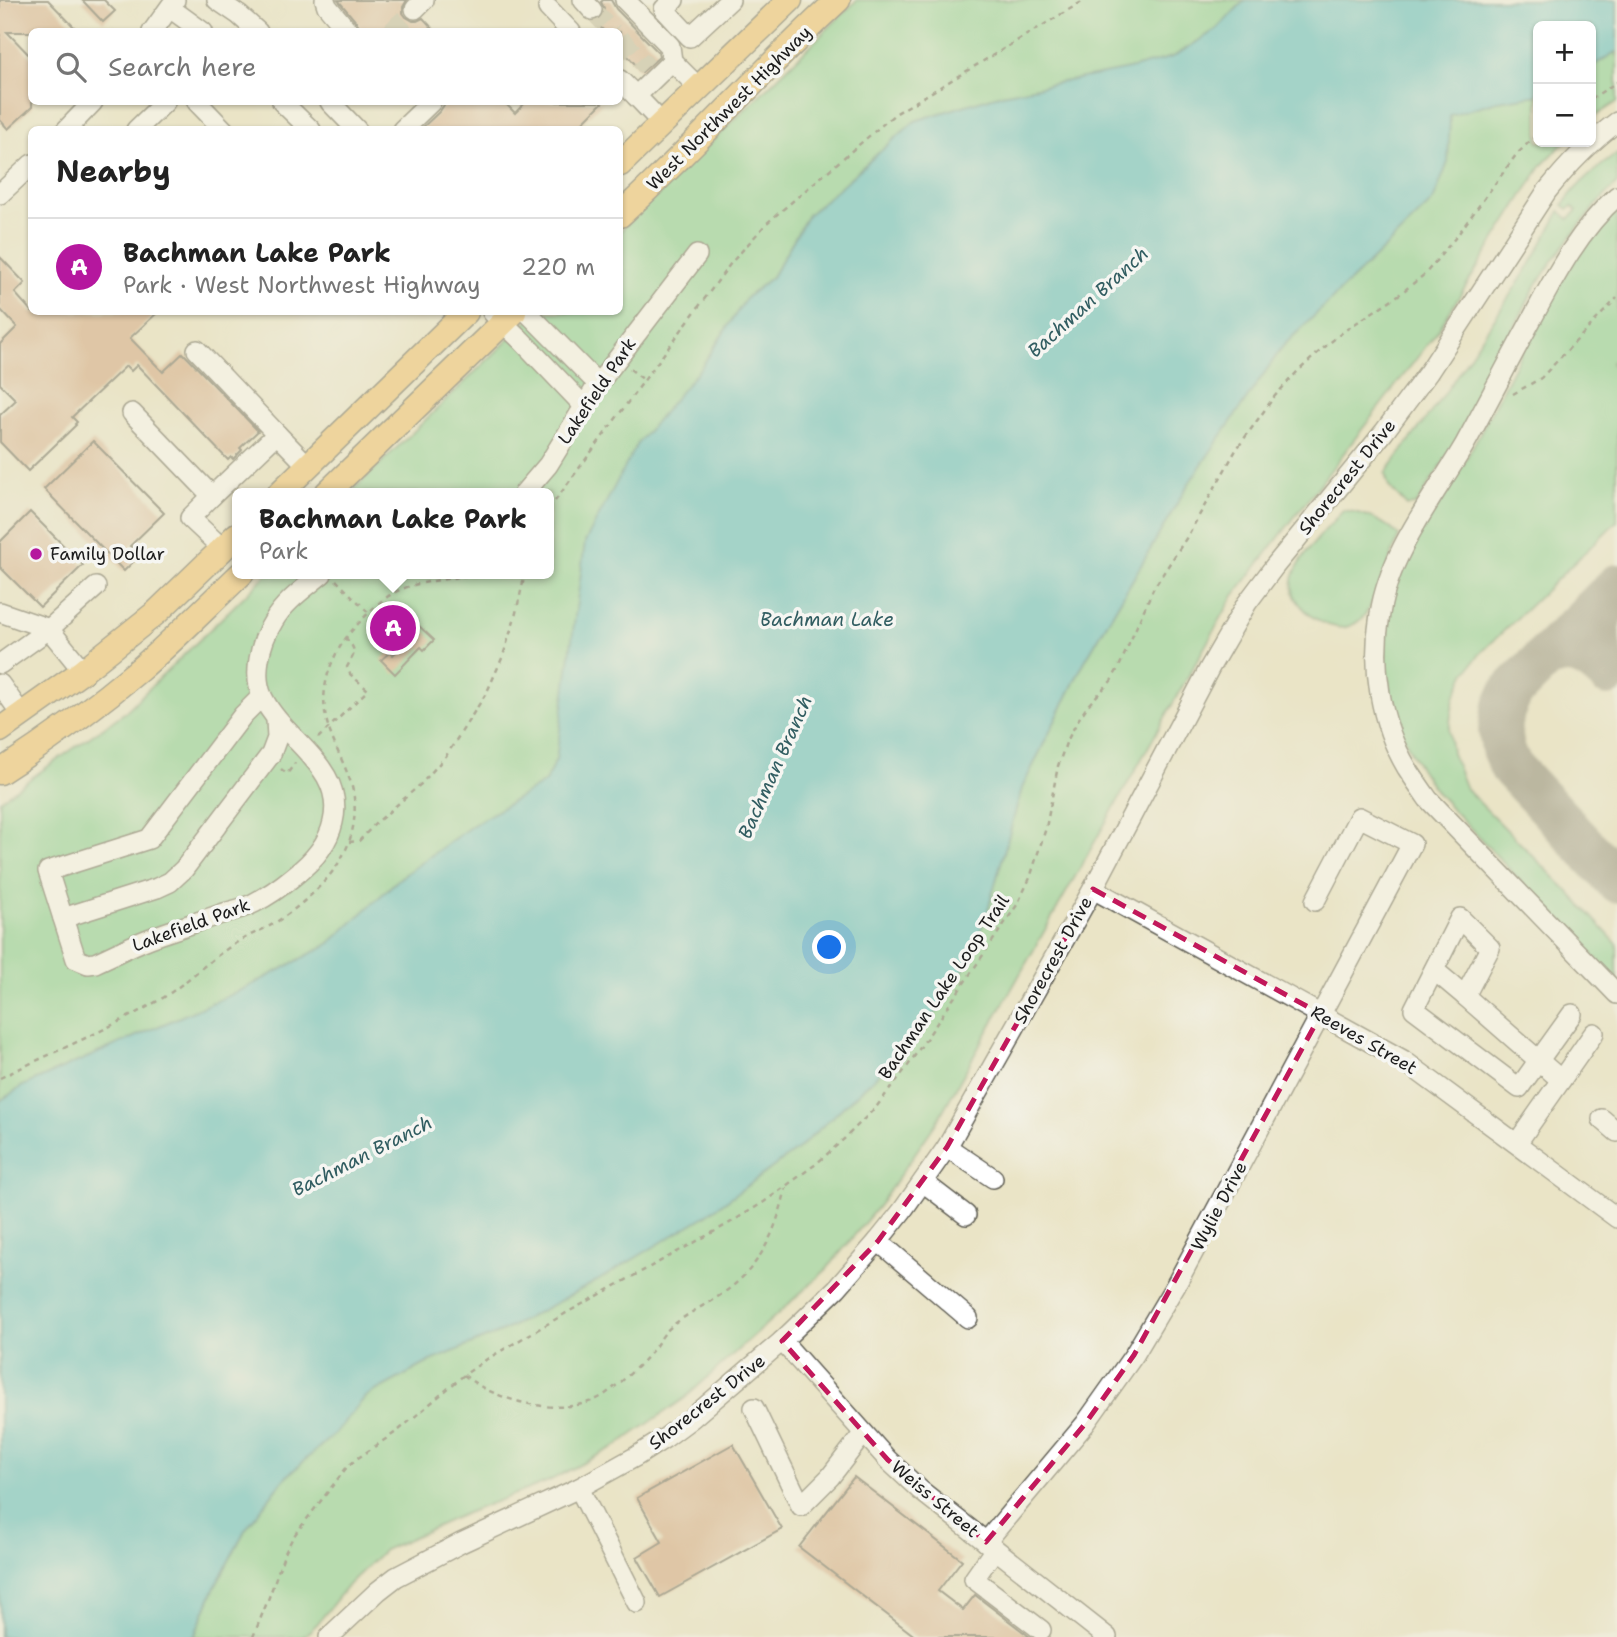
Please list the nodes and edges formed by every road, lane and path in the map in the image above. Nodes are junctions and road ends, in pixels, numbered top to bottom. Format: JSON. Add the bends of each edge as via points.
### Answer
{"nodes":[{"id":1,"x":217,"y":0,"type":"edge"},
{"id":2,"x":325,"y":0,"type":"edge"},
{"id":3,"x":625,"y":0,"type":"edge"},
{"id":4,"x":674,"y":0,"type":"edge"},
{"id":5,"x":730,"y":0,"type":"edge"},
{"id":6,"x":827,"y":0,"type":"edge"},
{"id":7,"x":838,"y":0,"type":"edge"},
{"id":8,"x":1086,"y":0,"type":"edge"},
{"id":9,"x":786,"y":1,"type":"edge"},
{"id":10,"x":172,"y":4,"type":"edge"},
{"id":11,"x":548,"y":8,"type":"dead end"},
{"id":12,"x":155,"y":28,"type":"edge"},
{"id":13,"x":199,"y":28,"type":"edge"},
{"id":14,"x":254,"y":28,"type":"edge"},
{"id":15,"x":346,"y":28,"type":"edge"},
{"id":16,"x":567,"y":28,"type":"edge"},
{"id":17,"x":805,"y":30,"type":"junction"},
{"id":18,"x":672,"y":61,"type":"junction"},
{"id":19,"x":1617,"y":82,"type":"edge"},
{"id":20,"x":623,"y":83,"type":"edge"},
{"id":21,"x":699,"y":88,"type":"junction"},
{"id":22,"x":636,"y":96,"type":"junction"},
{"id":23,"x":1596,"y":96,"type":"edge"},
{"id":24,"x":90,"y":105,"type":"edge"},
{"id":25,"x":162,"y":105,"type":"edge"},
{"id":26,"x":200,"y":105,"type":"edge"},
{"id":27,"x":285,"y":105,"type":"edge"},
{"id":28,"x":333,"y":105,"type":"edge"},
{"id":29,"x":427,"y":105,"type":"edge"},
{"id":30,"x":1617,"y":122,"type":"edge"},
{"id":31,"x":662,"y":123,"type":"junction"},
{"id":32,"x":70,"y":126,"type":"edge"},
{"id":33,"x":140,"y":126,"type":"edge"},
{"id":34,"x":221,"y":126,"type":"edge"},
{"id":35,"x":307,"y":126,"type":"edge"},
{"id":36,"x":353,"y":126,"type":"edge"},
{"id":37,"x":406,"y":126,"type":"edge"},
{"id":38,"x":1533,"y":138,"type":"edge"},
{"id":39,"x":623,"y":161,"type":"edge"},
{"id":40,"x":28,"y":168,"type":"edge"},
{"id":41,"x":648,"y":189,"type":"junction"},
{"id":42,"x":0,"y":194,"type":"edge"},
{"id":43,"x":1617,"y":196,"type":"edge"},
{"id":44,"x":623,"y":212,"type":"edge"},
{"id":45,"x":696,"y":255,"type":"dead end"},
{"id":46,"x":1617,"y":298,"type":"edge"},
{"id":47,"x":463,"y":315,"type":"edge"},
{"id":48,"x":503,"y":315,"type":"edge"},
{"id":49,"x":530,"y":315,"type":"edge"},
{"id":50,"x":197,"y":350,"type":"dead end"},
{"id":51,"x":598,"y":384,"type":"junction"},
{"id":52,"x":584,"y":406,"type":"junction"},
{"id":53,"x":1482,"y":411,"type":"junction"},
{"id":54,"x":132,"y":413,"type":"dead end"},
{"id":55,"x":277,"y":433,"type":"junction"},
{"id":56,"x":308,"y":466,"type":"junction"},
{"id":57,"x":285,"y":488,"type":"edge"},
{"id":58,"x":332,"y":488,"type":"edge"},
{"id":59,"x":528,"y":488,"type":"edge"},
{"id":60,"x":212,"y":496,"type":"junction"},
{"id":61,"x":554,"y":502,"type":"edge"},
{"id":62,"x":230,"y":542,"type":"edge"},
{"id":63,"x":236,"y":579,"type":"edge"},
{"id":64,"x":316,"y":579,"type":"edge"},
{"id":65,"x":335,"y":579,"type":"edge"},
{"id":66,"x":445,"y":579,"type":"edge"},
{"id":67,"x":524,"y":579,"type":"edge"},
{"id":68,"x":96,"y":587,"type":"dead end"},
{"id":69,"x":0,"y":612,"type":"edge"},
{"id":70,"x":369,"y":613,"type":"junction"},
{"id":71,"x":49,"y":629,"type":"junction"},
{"id":72,"x":345,"y":638,"type":"junction"},
{"id":73,"x":2,"y":658,"type":"edge"},
{"id":74,"x":142,"y":668,"type":"junction"},
{"id":75,"x":83,"y":671,"type":"junction"},
{"id":76,"x":0,"y":684,"type":"edge"},
{"id":77,"x":262,"y":696,"type":"junction"},
{"id":78,"x":22,"y":715,"type":"junction"},
{"id":79,"x":276,"y":719,"type":"junction"},
{"id":80,"x":328,"y":728,"type":"junction"},
{"id":81,"x":0,"y":730,"type":"edge"},
{"id":82,"x":306,"y":751,"type":"junction"},
{"id":83,"x":267,"y":759,"type":"junction"},
{"id":84,"x":0,"y":772,"type":"edge"},
{"id":85,"x":349,"y":842,"type":"junction"},
{"id":86,"x":1093,"y":889,"type":"junction"},
{"id":87,"x":1315,"y":901,"type":"dead end"},
{"id":88,"x":63,"y":918,"type":"junction"},
{"id":89,"x":1434,"y":970,"type":"junction"},
{"id":90,"x":1617,"y":994,"type":"edge"},
{"id":91,"x":1465,"y":996,"type":"junction"},
{"id":92,"x":1321,"y":1014,"type":"junction"},
{"id":93,"x":1572,"y":1014,"type":"dead end"},
{"id":94,"x":1594,"y":1033,"type":"dead end"},
{"id":95,"x":1538,"y":1060,"type":"junction"},
{"id":96,"x":0,"y":1078,"type":"edge"},
{"id":97,"x":1561,"y":1080,"type":"junction"},
{"id":98,"x":1517,"y":1143,"type":"junction"},
{"id":99,"x":947,"y":1147,"type":"junction"},
{"id":100,"x":993,"y":1178,"type":"dead end"},
{"id":101,"x":923,"y":1182,"type":"junction"},
{"id":102,"x":787,"y":1186,"type":"junction"},
{"id":103,"x":966,"y":1215,"type":"dead end"},
{"id":104,"x":1617,"y":1218,"type":"edge"},
{"id":105,"x":878,"y":1241,"type":"junction"},
{"id":106,"x":968,"y":1318,"type":"dead end"},
{"id":107,"x":782,"y":1341,"type":"junction"},
{"id":108,"x":464,"y":1375,"type":"junction"},
{"id":109,"x":754,"y":1408,"type":"dead end"},
{"id":110,"x":863,"y":1434,"type":"junction"},
{"id":111,"x":579,"y":1488,"type":"junction"},
{"id":112,"x":991,"y":1546,"type":"junction"},
{"id":113,"x":1062,"y":1602,"type":"junction"},
{"id":114,"x":637,"y":1603,"type":"dead end"},
{"id":115,"x":1038,"y":1633,"type":"edge"},
{"id":116,"x":253,"y":1637,"type":"edge"},
{"id":117,"x":329,"y":1637,"type":"edge"},
{"id":118,"x":1107,"y":1637,"type":"edge"}],
"edges":[{"from":1,"to":14,"type":"street"},
{"from":2,"to":15,"type":"street"},
{"from":3,"to":18,"type":"street","via":[[670,46]]},
{"from":4,"to":5,"type":"street","via":[[664,9],[690,37]]},
{"from":6,"to":17,"type":"main road"},
{"from":7,"to":17,"type":"main road","name":"West Northwest Highway"},
{"from":8,"to":61,"type":"path","via":[[911,102],[767,223],[731,263]]},
{"from":9,"to":21,"type":"main road","name":"West Northwest Highway"},
{"from":10,"to":12,"type":"street"},
{"from":10,"to":13,"type":"street"},
{"from":11,"to":16,"type":"street"},
{"from":17,"to":41,"type":"main road","name":"West Northwest Highway"},
{"from":18,"to":21,"type":"street"},
{"from":18,"to":22,"type":"street","via":[[652,71]]},
{"from":19,"to":23,"type":"path"},
{"from":20,"to":22,"type":"street"},
{"from":21,"to":31,"type":"main road","name":"West Northwest Highway"},
{"from":21,"to":41,"type":"main road","via":[[701,100],[689,126],[649,167]]},
{"from":22,"to":31,"type":"street"},
{"from":24,"to":32,"type":"street"},
{"from":25,"to":33,"type":"street"},
{"from":26,"to":34,"type":"street"},
{"from":27,"to":35,"type":"street"},
{"from":28,"to":36,"type":"street"},
{"from":29,"to":37,"type":"street"},
{"from":30,"to":86,"type":"street","name":"Shorecrest Drive","via":[[1586,147],[1547,191],[1428,373],[1247,603]]},
{"from":31,"to":39,"type":"main road","name":"West Northwest Highway"},
{"from":38,"to":102,"type":"path","name":"Bachman Lake Loop Trail","via":[[1425,274],[1320,351],[1254,423],[1153,589],[1111,681],[1089,704],[1066,743],[1042,841],[1017,905],[877,1106]]},
{"from":40,"to":42,"type":"street"},
{"from":41,"to":44,"type":"main road","name":"West Northwest Highway"},
{"from":43,"to":53,"type":"street","via":[[1562,265]]},
{"from":45,"to":51,"type":"street","name":"Lakefield Park"},
{"from":46,"to":53,"type":"path","via":[[1541,378]]},
{"from":47,"to":56,"type":"main road"},
{"from":48,"to":52,"type":"street"},
{"from":48,"to":58,"type":"main road"},
{"from":49,"to":51,"type":"street"},
{"from":50,"to":55,"type":"street"},
{"from":51,"to":52,"type":"street","name":"Lakefield Park"},
{"from":52,"to":59,"type":"street","name":"Lakefield Park"},
{"from":53,"to":90,"type":"street","via":[[1395,562],[1385,590],[1377,647],[1383,710],[1407,767],[1429,799]]},
{"from":54,"to":60,"type":"street"},
{"from":55,"to":56,"type":"street"},
{"from":55,"to":60,"type":"street"},
{"from":56,"to":57,"type":"main road"},
{"from":60,"to":62,"type":"street","via":[[190,518]]},
{"from":62,"to":74,"type":"main road","via":[[220,573]]},
{"from":62,"to":75,"type":"main road","via":[[157,612]]},
{"from":63,"to":74,"type":"main road"},
{"from":64,"to":77,"type":"street","name":"Lakefield Park","via":[[286,604],[264,639],[258,682]]},
{"from":65,"to":70,"type":"path"},
{"from":66,"to":70,"type":"path","via":[[399,590]]},
{"from":67,"to":85,"type":"path","via":[[503,656],[487,692],[446,757],[359,841]]},
{"from":68,"to":71,"type":"street"},
{"from":69,"to":71,"type":"street"},
{"from":70,"to":72,"type":"path"},
{"from":71,"to":73,"type":"street"},
{"from":71,"to":75,"type":"street"},
{"from":72,"to":80,"type":"path","via":[[326,681]]},
{"from":72,"to":80,"type":"path","via":[[355,653],[347,667],[350,674],[368,690]]},
{"from":74,"to":84,"type":"main road"},
{"from":75,"to":78,"type":"main road"},
{"from":76,"to":78,"type":"street"},
{"from":77,"to":79,"type":"street","name":"Lakefield Park"},
{"from":77,"to":88,"type":"street","via":[[149,839],[48,871]]},
{"from":78,"to":81,"type":"main road"},
{"from":79,"to":82,"type":"street","name":"Lakefield Park"},
{"from":79,"to":83,"type":"street","via":[[278,738]]},
{"from":80,"to":82,"type":"path"},
{"from":80,"to":85,"type":"path","via":[[354,796]]},
{"from":82,"to":83,"type":"path","via":[[287,774]]},
{"from":82,"to":88,"type":"street","name":"Lakefield Park","via":[[333,786],[336,808],[330,833],[316,856],[294,876],[253,904],[147,939],[95,963],[76,959]]},
{"from":83,"to":88,"type":"street","via":[[170,882]]},
{"from":85,"to":96,"type":"path","via":[[333,871],[281,918],[235,943],[159,1000]]},
{"from":86,"to":92,"type":"street","name":"Reeves Street"},
{"from":86,"to":99,"type":"street","name":"Shorecrest Drive"},
{"from":87,"to":92,"type":"street","name":"Wylie Drive","via":[[1359,817],[1412,844]]},
{"from":89,"to":91,"type":"street"},
{"from":89,"to":91,"type":"street","via":[[1460,918],[1490,948]]},
{"from":89,"to":95,"type":"street","via":[[1415,1009],[1519,1088]]},
{"from":91,"to":95,"type":"street"},
{"from":92,"to":98,"type":"street","name":"Reeves Street","via":[[1403,1060]]},
{"from":92,"to":112,"type":"street","name":"Wylie Drive","via":[[1134,1355]]},
{"from":93,"to":95,"type":"street"},
{"from":94,"to":97,"type":"street"},
{"from":95,"to":97,"type":"street"},
{"from":97,"to":98,"type":"street"},
{"from":98,"to":104,"type":"street","name":"Reeves Street"},
{"from":99,"to":100,"type":"street"},
{"from":99,"to":101,"type":"street","name":"Shorecrest Drive"},
{"from":101,"to":103,"type":"street"},
{"from":101,"to":105,"type":"street","name":"Shorecrest Drive"},
{"from":102,"to":108,"type":"path","name":"Bachman Lake Loop Trail"},
{"from":102,"to":108,"type":"path","via":[[774,1231],[748,1270],[668,1329],[650,1353],[601,1398],[580,1405],[539,1406],[492,1393]]},
{"from":105,"to":106,"type":"street"},
{"from":105,"to":107,"type":"street","name":"Shorecrest Drive"},
{"from":107,"to":110,"type":"street","name":"Weiss Street"},
{"from":107,"to":111,"type":"street","name":"Shorecrest Drive","via":[[665,1438]]},
{"from":108,"to":116,"type":"path","name":"Bachman Lake Loop Trail","via":[[336,1480],[288,1546]]},
{"from":109,"to":110,"type":"street","via":[[802,1506]]},
{"from":110,"to":112,"type":"street","name":"Weiss Street","via":[[920,1490]]},
{"from":111,"to":114,"type":"street"},
{"from":111,"to":117,"type":"street","name":"Shorecrest Drive","via":[[396,1577]]},
{"from":112,"to":113,"type":"street","name":"Weiss Street"},
{"from":112,"to":115,"type":"street","name":"Wylie Drive","via":[[974,1579]]},
{"from":113,"to":115,"type":"street"},
{"from":113,"to":118,"type":"street","name":"Weiss Street"}]}
